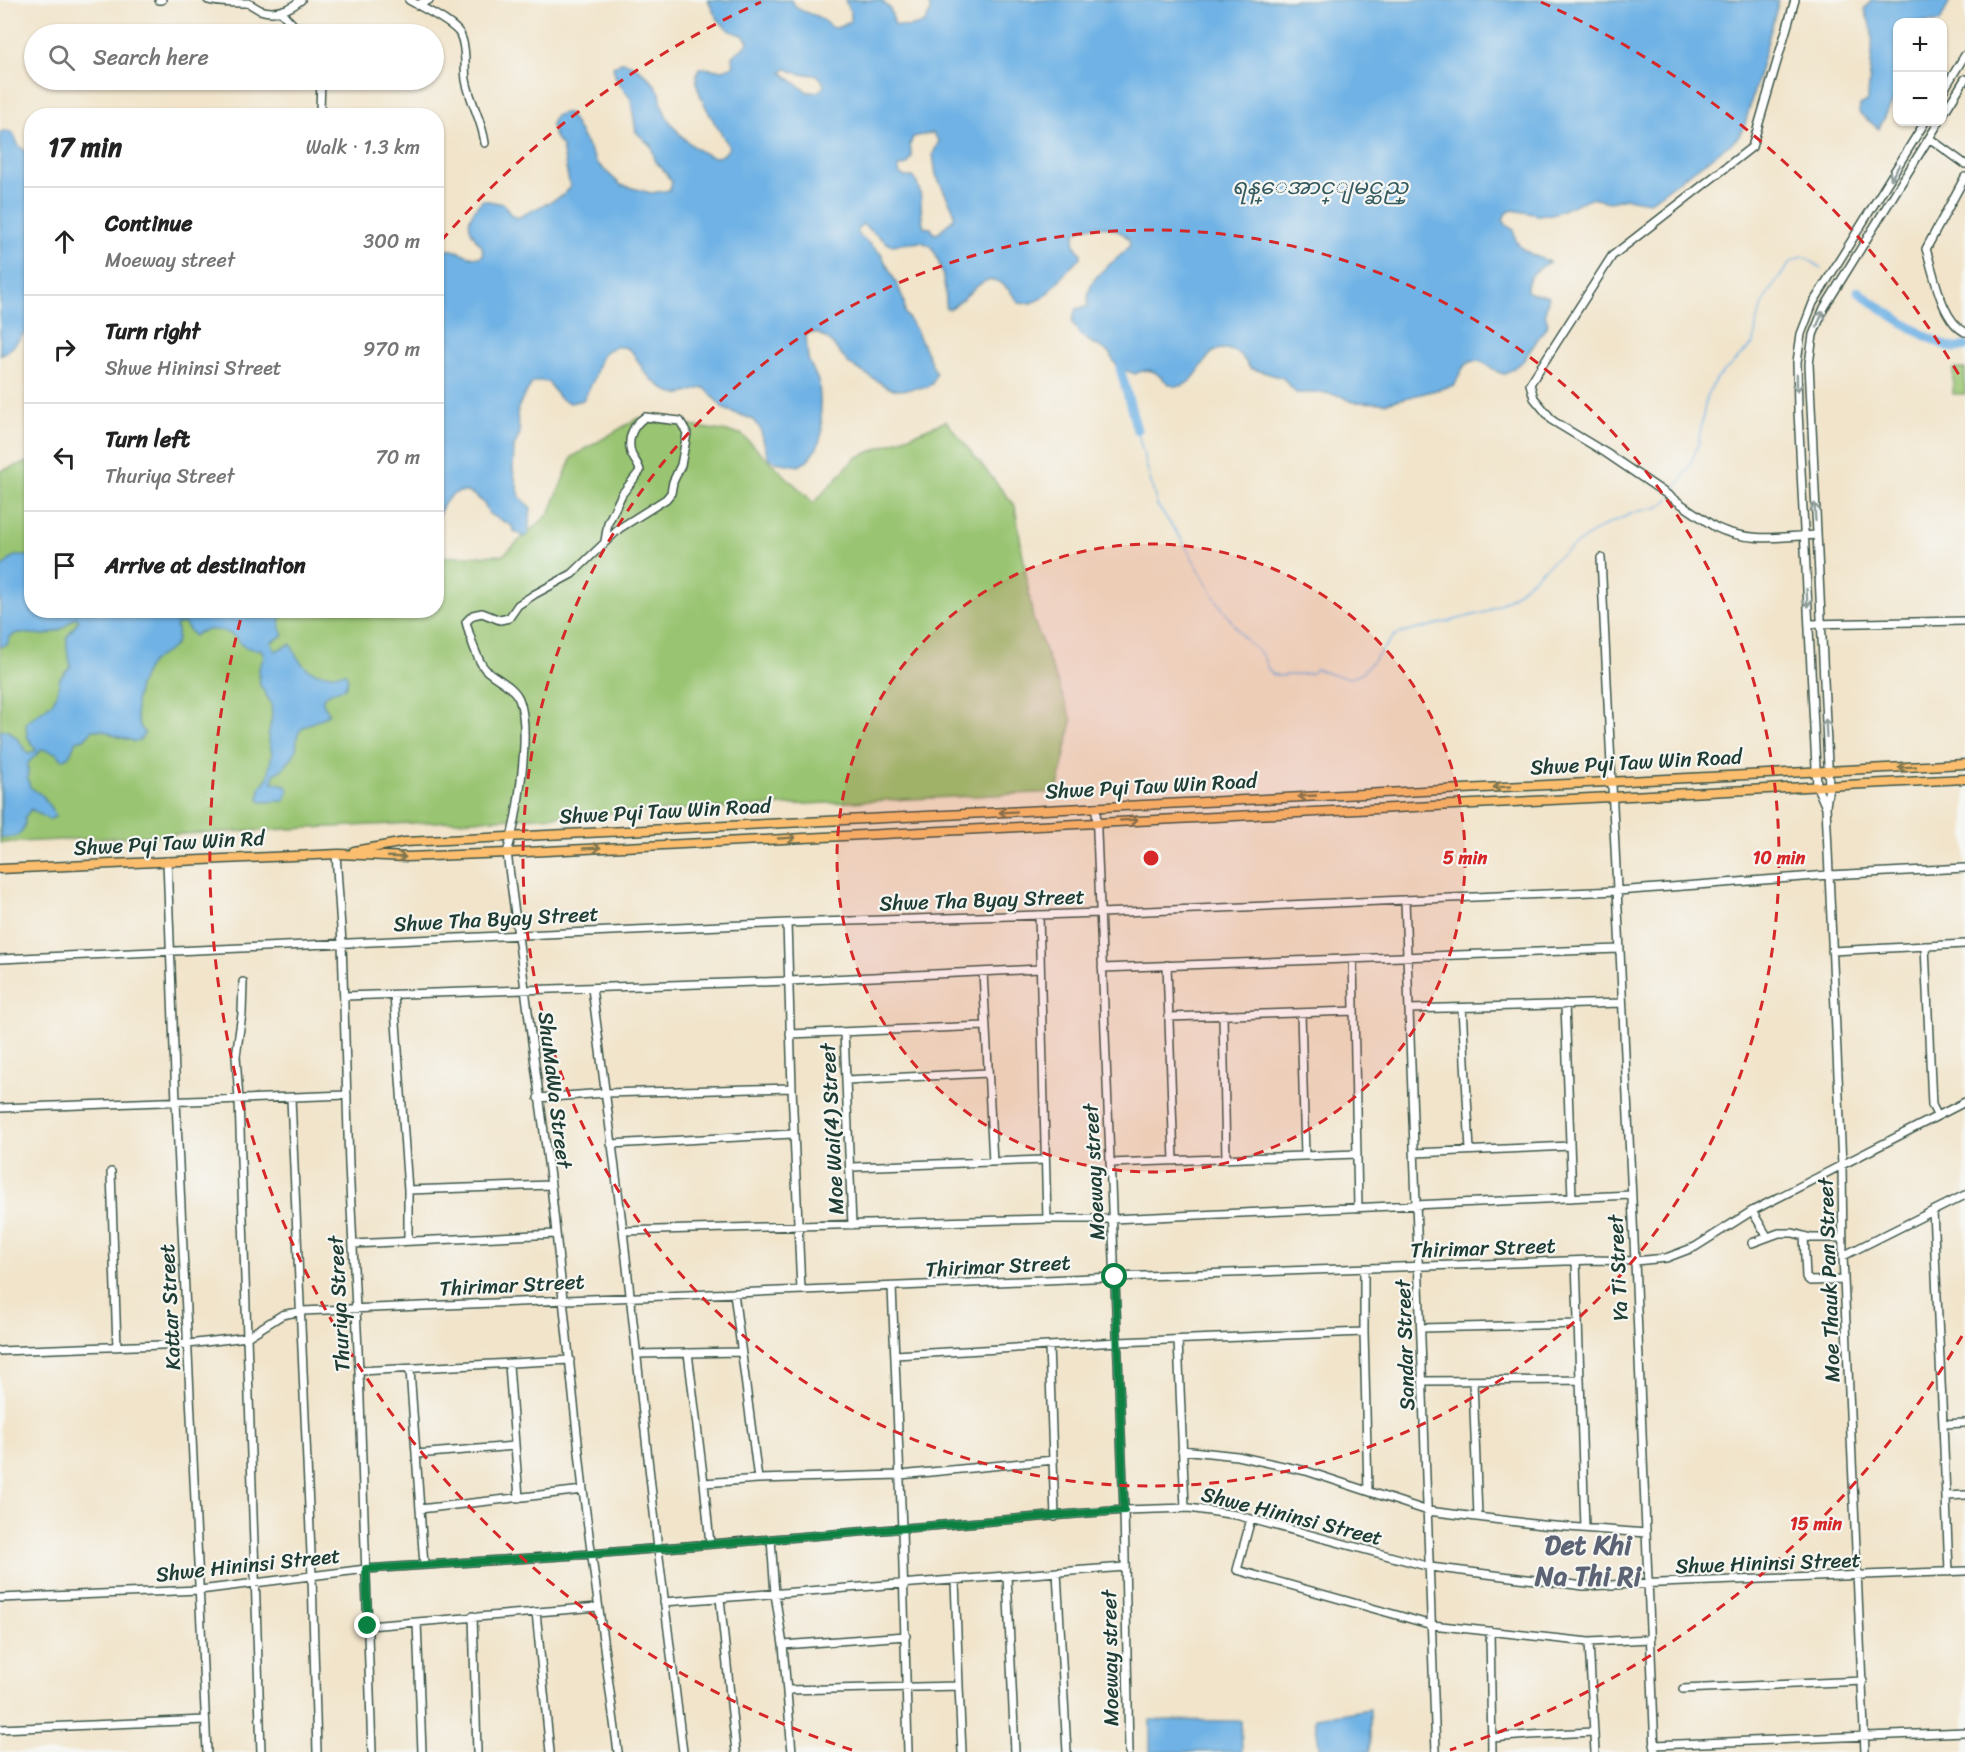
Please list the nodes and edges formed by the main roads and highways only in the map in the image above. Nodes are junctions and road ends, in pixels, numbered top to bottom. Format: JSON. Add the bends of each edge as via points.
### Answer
{"nodes":[{"id":1,"x":1965,"y":764,"type":"edge"},
{"id":2,"x":1965,"y":779,"type":"edge"},
{"id":3,"x":337,"y":854,"type":"junction"},
{"id":4,"x":0,"y":869,"type":"edge"}],
"edges":[{"from":1,"to":3,"type":"main road","name":"Shwe Pyi Taw Win Road","one_way":true,"via":[[405,842]]},
{"from":3,"to":2,"type":"main road","name":"Shwe Pyi Taw Win Road","one_way":true,"via":[[407,857],[507,853]]},
{"from":3,"to":4,"type":"main road","name":"Shwe Pyi Taw Win Rd"}]}
